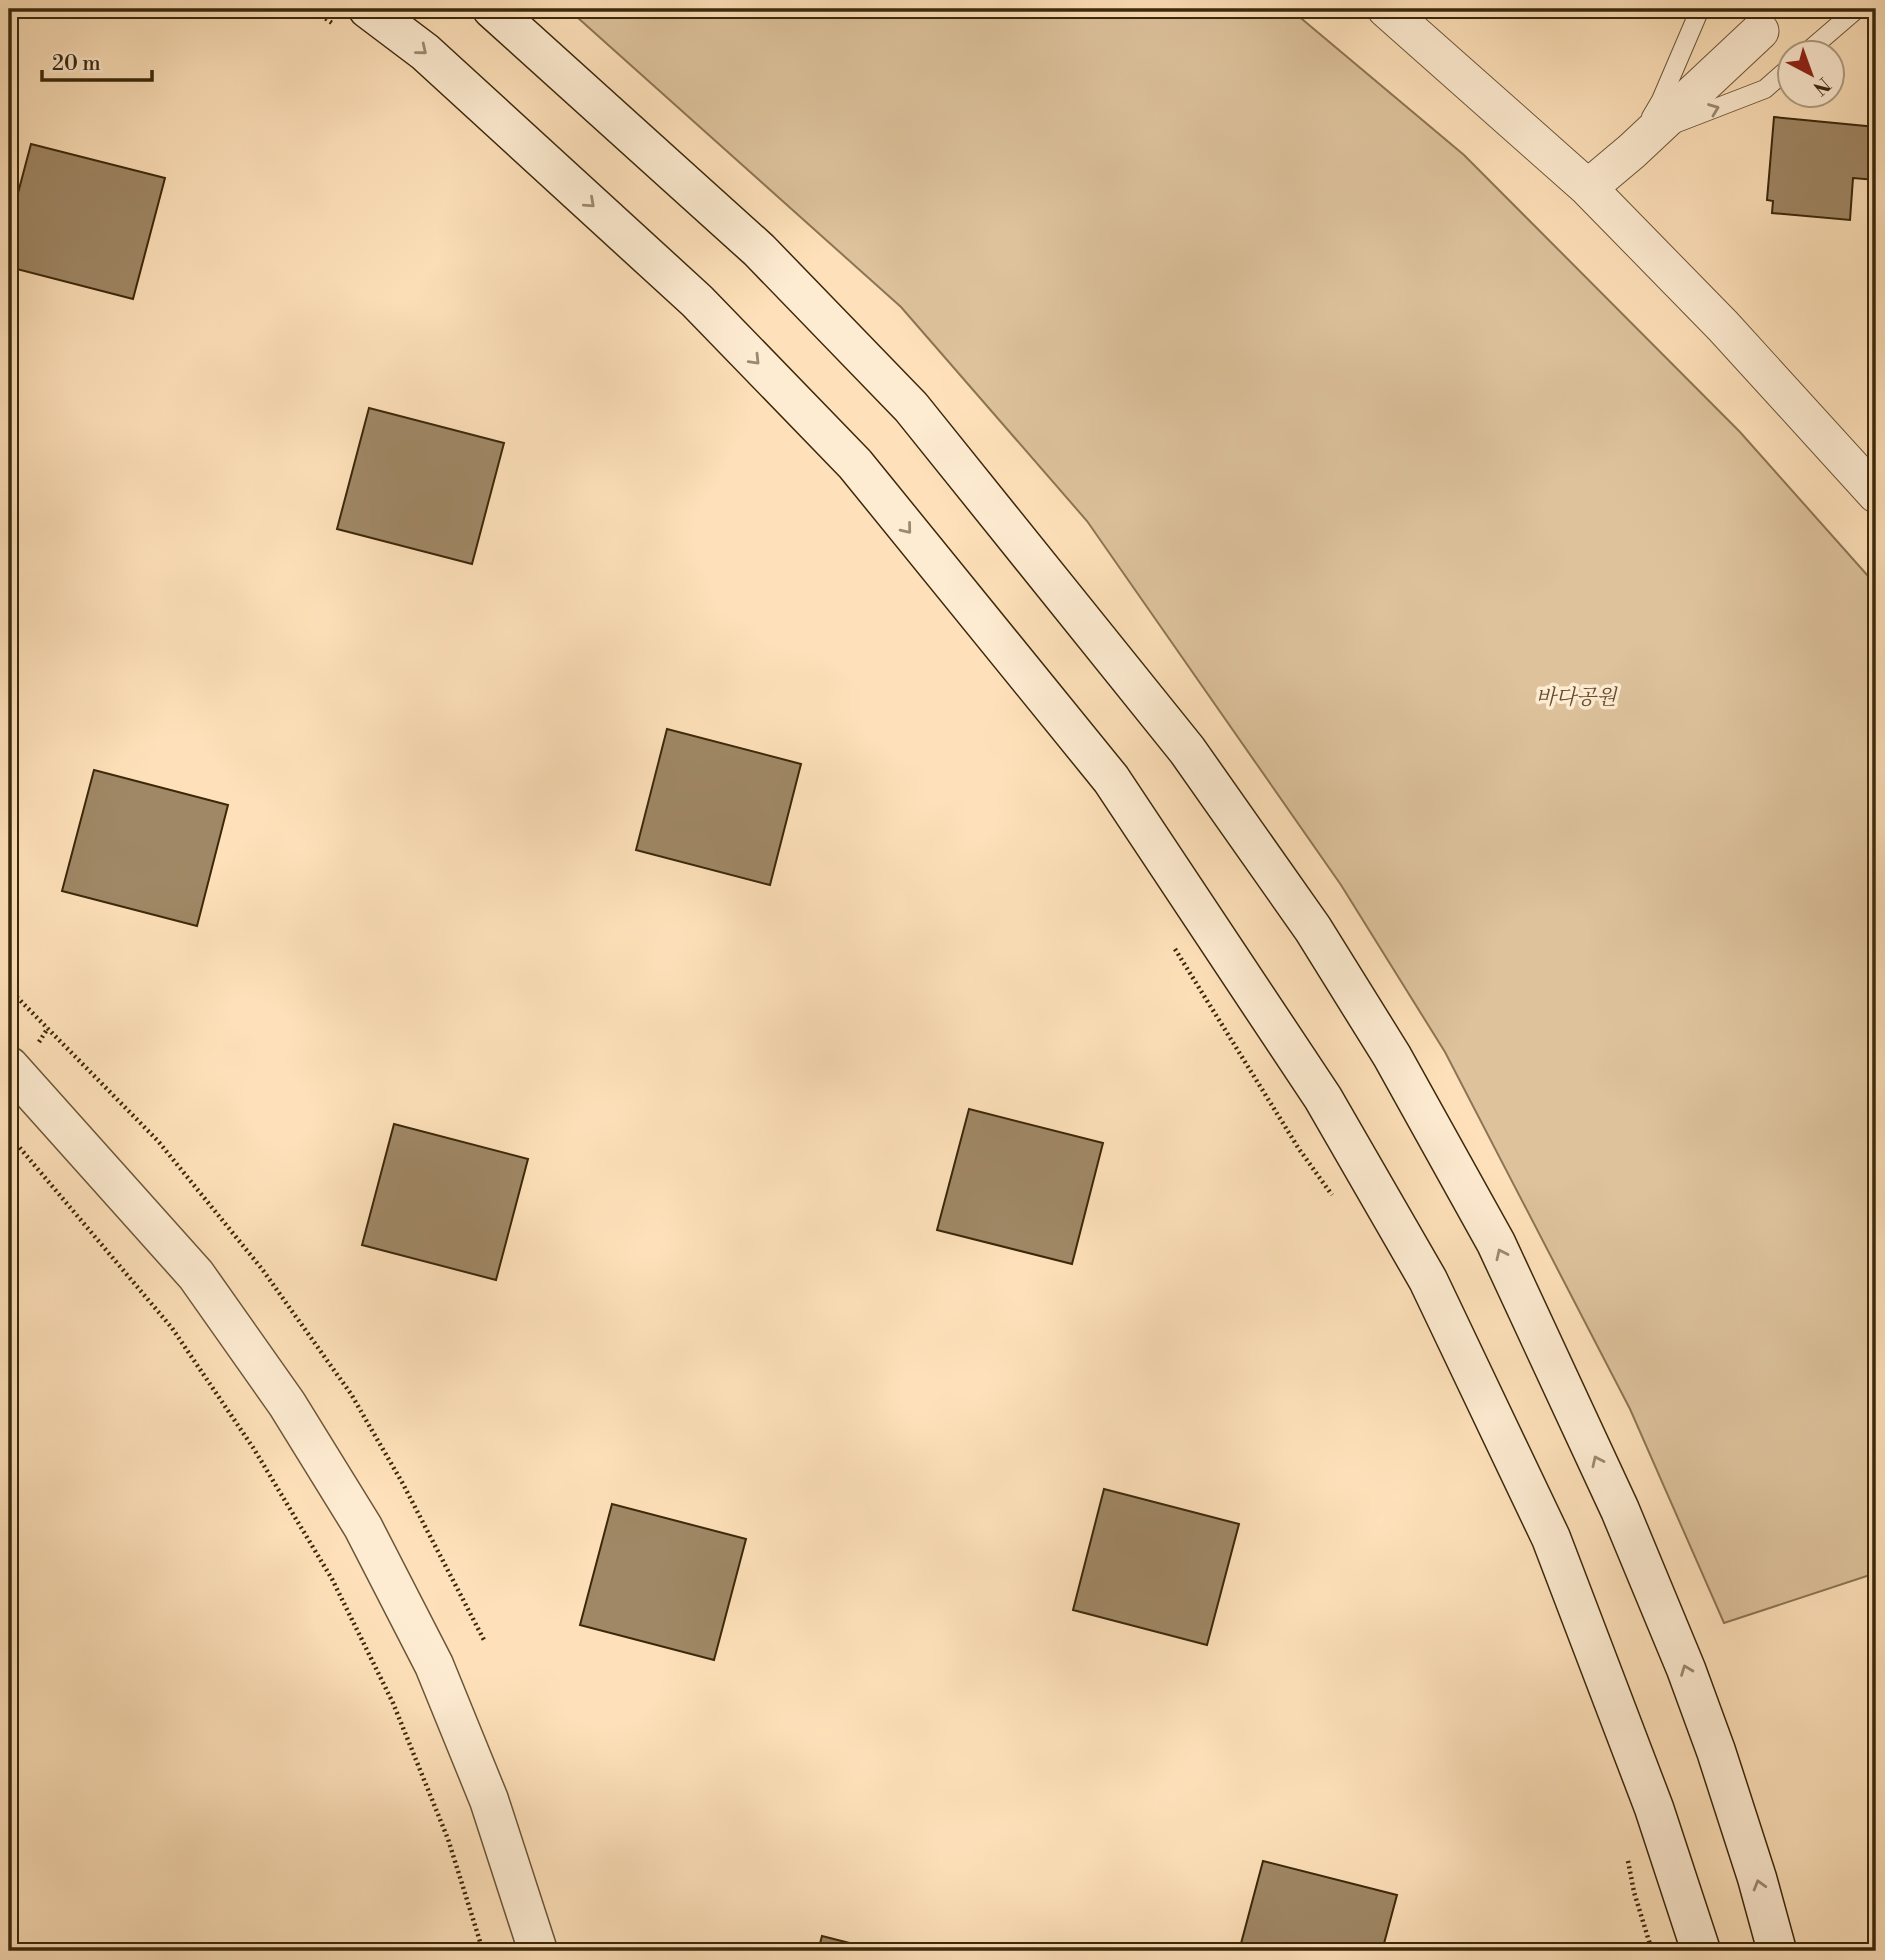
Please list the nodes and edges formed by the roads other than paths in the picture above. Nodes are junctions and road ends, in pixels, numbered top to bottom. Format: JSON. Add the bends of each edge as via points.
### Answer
{"nodes":[{"id":1,"x":492,"y":9,"type":"edge"},
{"id":2,"x":1386,"y":9,"type":"edge"},
{"id":3,"x":1700,"y":9,"type":"edge"},
{"id":4,"x":1857,"y":9,"type":"edge"},
{"id":5,"x":351,"y":17,"type":"edge"},
{"id":6,"x":1760,"y":31,"type":"dead end"},
{"id":7,"x":1823,"y":38,"type":"edge"},
{"id":8,"x":1776,"y":79,"type":"edge"},
{"id":9,"x":1632,"y":151,"type":"junction"},
{"id":10,"x":1588,"y":188,"type":"junction"},
{"id":11,"x":1876,"y":494,"type":"edge"},
{"id":12,"x":9,"y":1066,"type":"edge"},
{"id":13,"x":538,"y":1951,"type":"edge"},
{"id":14,"x":1701,"y":1951,"type":"edge"},
{"id":15,"x":1777,"y":1951,"type":"edge"}],
"edges":[{"from":15,"to":1,"type":"main road","one_way":true,"via":[[1716,1751],[1620,1510],[1496,1243],[1392,1056],[1313,929],[1187,750],[911,407],[759,250]]},
{"from":2,"to":10,"type":"street"},
{"from":3,"to":9,"type":"lane","via":[[1661,100]]},
{"from":4,"to":7,"type":"lane"},
{"from":5,"to":14,"type":"main road","one_way":true,"via":[[425,52],[697,301],[855,464],[1111,779],[1323,1098],[1428,1280],[1551,1538],[1654,1808]]},
{"from":6,"to":9,"type":"street"},
{"from":9,"to":8,"type":"lane","one_way":true,"via":[[1679,121],[1765,89]]},
{"from":9,"to":10,"type":"street"},
{"from":10,"to":11,"type":"street","via":[[1723,326]]},
{"from":12,"to":13,"type":"main road","via":[[196,1275],[287,1404],[363,1527],[434,1665],[489,1800]]}]}
